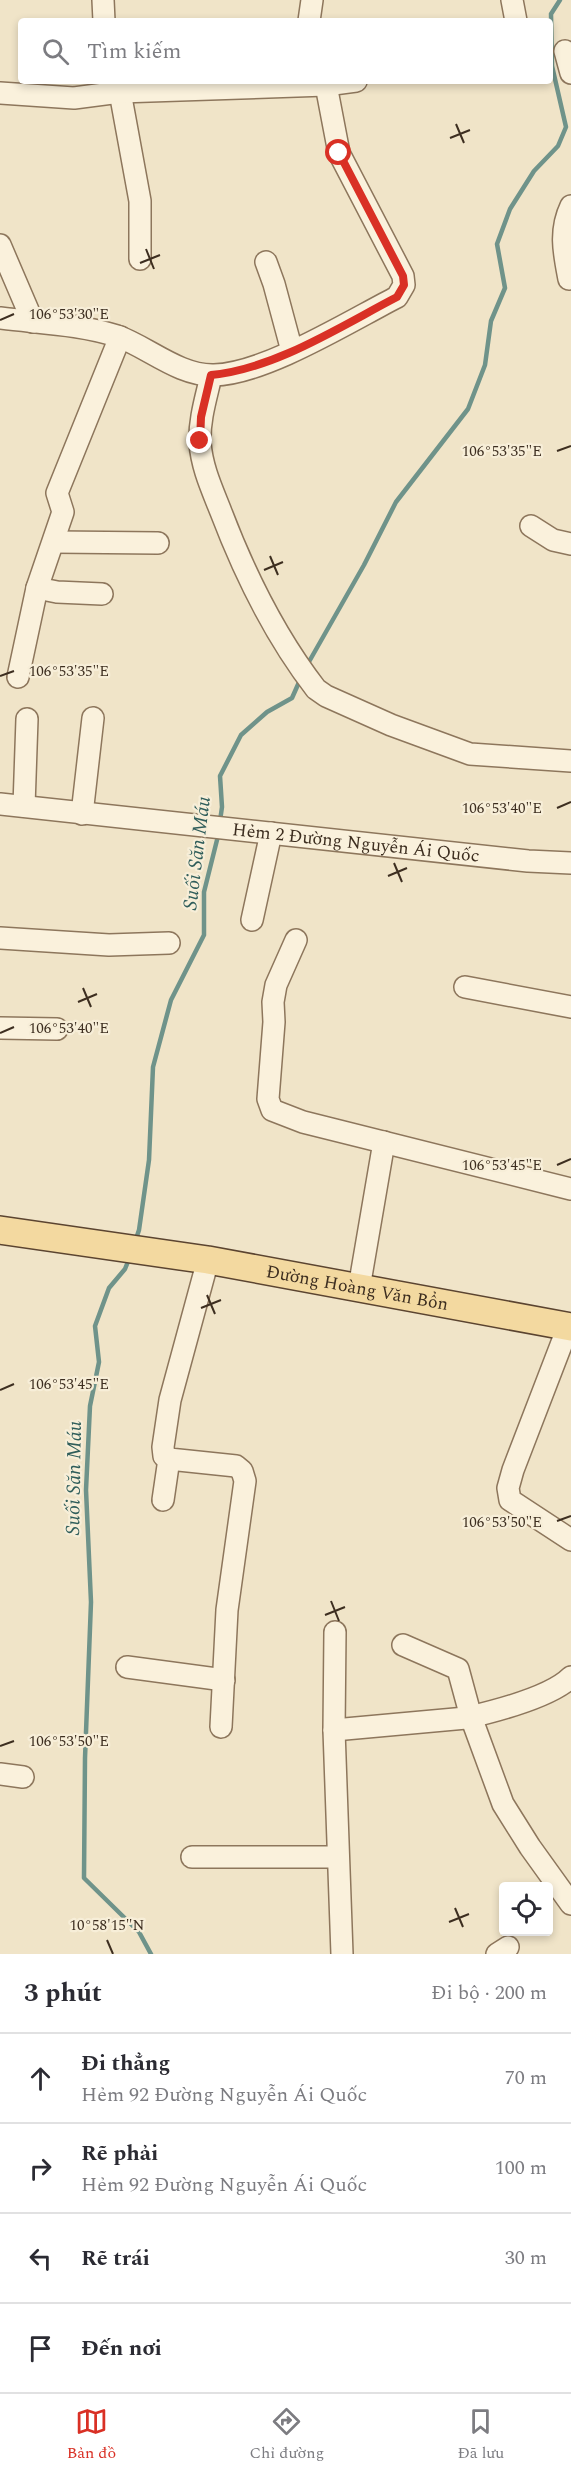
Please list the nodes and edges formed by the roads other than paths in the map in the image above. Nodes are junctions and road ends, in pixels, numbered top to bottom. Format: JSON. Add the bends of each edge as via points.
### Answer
{"nodes":[{"id":1,"x":103,"y":0,"type":"edge"},
{"id":2,"x":312,"y":0,"type":"edge"},
{"id":3,"x":512,"y":0,"type":"edge"},
{"id":4,"x":104,"y":18,"type":"edge"},
{"id":5,"x":309,"y":18,"type":"edge"},
{"id":6,"x":515,"y":18,"type":"edge"},
{"id":7,"x":561,"y":51,"type":"edge"},
{"id":8,"x":571,"y":73,"type":"edge"},
{"id":9,"x":316,"y":84,"type":"edge"},
{"id":10,"x":174,"y":85,"type":"edge"},
{"id":11,"x":115,"y":88,"type":"edge"},
{"id":12,"x":59,"y":89,"type":"edge"},
{"id":13,"x":0,"y":93,"type":"edge"},
{"id":14,"x":571,"y":206,"type":"edge"},
{"id":15,"x":0,"y":245,"type":"edge"},
{"id":16,"x":140,"y":259,"type":"dead end"},
{"id":17,"x":266,"y":262,"type":"dead end"},
{"id":18,"x":569,"y":279,"type":"dead end"},
{"id":19,"x":0,"y":318,"type":"edge"},
{"id":20,"x":33,"y":322,"type":"junction"},
{"id":21,"x":120,"y":337,"type":"junction"},
{"id":22,"x":292,"y":351,"type":"junction"},
{"id":23,"x":211,"y":375,"type":"junction"},
{"id":24,"x":531,"y":526,"type":"dead end"},
{"id":25,"x":54,"y":542,"type":"junction"},
{"id":26,"x":158,"y":543,"type":"dead end"},
{"id":27,"x":571,"y":544,"type":"edge"},
{"id":28,"x":37,"y":588,"type":"junction"},
{"id":29,"x":102,"y":594,"type":"dead end"},
{"id":30,"x":18,"y":677,"type":"dead end"},
{"id":31,"x":93,"y":718,"type":"dead end"},
{"id":32,"x":27,"y":719,"type":"dead end"},
{"id":33,"x":571,"y":761,"type":"edge"},
{"id":34,"x":0,"y":804,"type":"edge"},
{"id":35,"x":24,"y":806,"type":"junction"},
{"id":36,"x":82,"y":814,"type":"junction"},
{"id":37,"x":271,"y":833,"type":"junction"},
{"id":38,"x":571,"y":862,"type":"edge"},
{"id":39,"x":252,"y":920,"type":"dead end"},
{"id":40,"x":0,"y":938,"type":"edge"},
{"id":41,"x":296,"y":940,"type":"dead end"},
{"id":42,"x":169,"y":943,"type":"dead end"},
{"id":43,"x":465,"y":987,"type":"dead end"},
{"id":44,"x":571,"y":1007,"type":"edge"},
{"id":45,"x":0,"y":1028,"type":"edge"},
{"id":46,"x":57,"y":1029,"type":"dead end"},
{"id":47,"x":384,"y":1142,"type":"junction"},
{"id":48,"x":571,"y":1189,"type":"edge"},
{"id":49,"x":0,"y":1230,"type":"edge"},
{"id":50,"x":208,"y":1260,"type":"junction"},
{"id":51,"x":360,"y":1288,"type":"junction"},
{"id":52,"x":570,"y":1327,"type":"edge"},
{"id":53,"x":169,"y":1459,"type":"junction"},
{"id":54,"x":163,"y":1500,"type":"dead end"},
{"id":55,"x":571,"y":1540,"type":"edge"},
{"id":56,"x":335,"y":1632,"type":"dead end"},
{"id":57,"x":403,"y":1645,"type":"dead end"},
{"id":58,"x":127,"y":1667,"type":"dead end"},
{"id":59,"x":571,"y":1677,"type":"edge"},
{"id":60,"x":224,"y":1680,"type":"junction"},
{"id":61,"x":471,"y":1717,"type":"junction"},
{"id":62,"x":221,"y":1726,"type":"dead end"},
{"id":63,"x":334,"y":1730,"type":"junction"},
{"id":64,"x":0,"y":1774,"type":"edge"},
{"id":65,"x":23,"y":1777,"type":"dead end"},
{"id":66,"x":192,"y":1857,"type":"dead end"},
{"id":67,"x":338,"y":1857,"type":"junction"},
{"id":68,"x":571,"y":1904,"type":"edge"},
{"id":69,"x":342,"y":1954,"type":"edge"}],
"edges":[{"from":1,"to":4,"type":"street"},
{"from":2,"to":5,"type":"street"},
{"from":3,"to":6,"type":"street"},
{"from":7,"to":8,"type":"street"},
{"from":9,"to":10,"type":"street"},
{"from":9,"to":22,"type":"street","via":[[339,153],[403,276],[404,285],[397,297]]},
{"from":10,"to":11,"type":"street"},
{"from":11,"to":12,"type":"street","via":[[74,98]]},
{"from":11,"to":16,"type":"street","via":[[140,201]]},
{"from":12,"to":13,"type":"street"},
{"from":14,"to":18,"type":"street","via":[[562,238]]},
{"from":15,"to":20,"type":"street"},
{"from":17,"to":22,"type":"street"},
{"from":19,"to":20,"type":"street"},
{"from":20,"to":21,"type":"street"},
{"from":21,"to":23,"type":"street","via":[[174,364]]},
{"from":21,"to":25,"type":"street","via":[[57,493],[63,512]]},
{"from":22,"to":23,"type":"street","via":[[233,373]]},
{"from":23,"to":33,"type":"street","via":[[201,417],[204,467],[255,592],[305,674],[326,696],[460,752]]},
{"from":24,"to":27,"type":"street","via":[[553,540]]},
{"from":25,"to":26,"type":"street"},
{"from":25,"to":28,"type":"street"},
{"from":28,"to":29,"type":"street"},
{"from":28,"to":30,"type":"street"},
{"from":31,"to":36,"type":"street"},
{"from":32,"to":35,"type":"street"},
{"from":34,"to":35,"type":"street","name":"Hẻm 2 Đường Nguyễn Ái Quốc"},
{"from":35,"to":36,"type":"street","name":"Hẻm 2 Đường Nguyễn Ái Quốc"},
{"from":36,"to":37,"type":"street","name":"Hẻm 2 Đường Nguyễn Ái Quốc"},
{"from":37,"to":38,"type":"street","name":"Hẻm 2 Đường Nguyễn Ái Quốc","via":[[528,861]]},
{"from":37,"to":39,"type":"street"},
{"from":40,"to":42,"type":"street","via":[[109,945]]},
{"from":41,"to":47,"type":"street","via":[[276,985],[273,1002],[268,1099],[272,1110],[303,1122]]},
{"from":43,"to":44,"type":"street"},
{"from":45,"to":46,"type":"street"},
{"from":47,"to":48,"type":"street"},
{"from":47,"to":51,"type":"street"},
{"from":49,"to":50,"type":"main road","name":"Đường Hoàng Văn Bổn"},
{"from":50,"to":51,"type":"main road","name":"Đường Hoàng Văn Bổn"},
{"from":50,"to":53,"type":"street","via":[[170,1400],[163,1447],[164,1456]]},
{"from":51,"to":52,"type":"main road","name":"Đường Hoàng Văn Bổn"},
{"from":52,"to":55,"type":"street","via":[[508,1488],[510,1500]]},
{"from":53,"to":54,"type":"street"},
{"from":53,"to":60,"type":"street","via":[[236,1466],[245,1481],[227,1610]]},
{"from":56,"to":63,"type":"street"},
{"from":57,"to":61,"type":"street","via":[[458,1669]]},
{"from":58,"to":60,"type":"street"},
{"from":59,"to":61,"type":"street","via":[[558,1688]]},
{"from":60,"to":62,"type":"street"},
{"from":61,"to":63,"type":"street"},
{"from":61,"to":68,"type":"street","via":[[503,1804]]},
{"from":63,"to":67,"type":"street"},
{"from":64,"to":65,"type":"street"},
{"from":66,"to":67,"type":"street"},
{"from":67,"to":69,"type":"street"}]}
